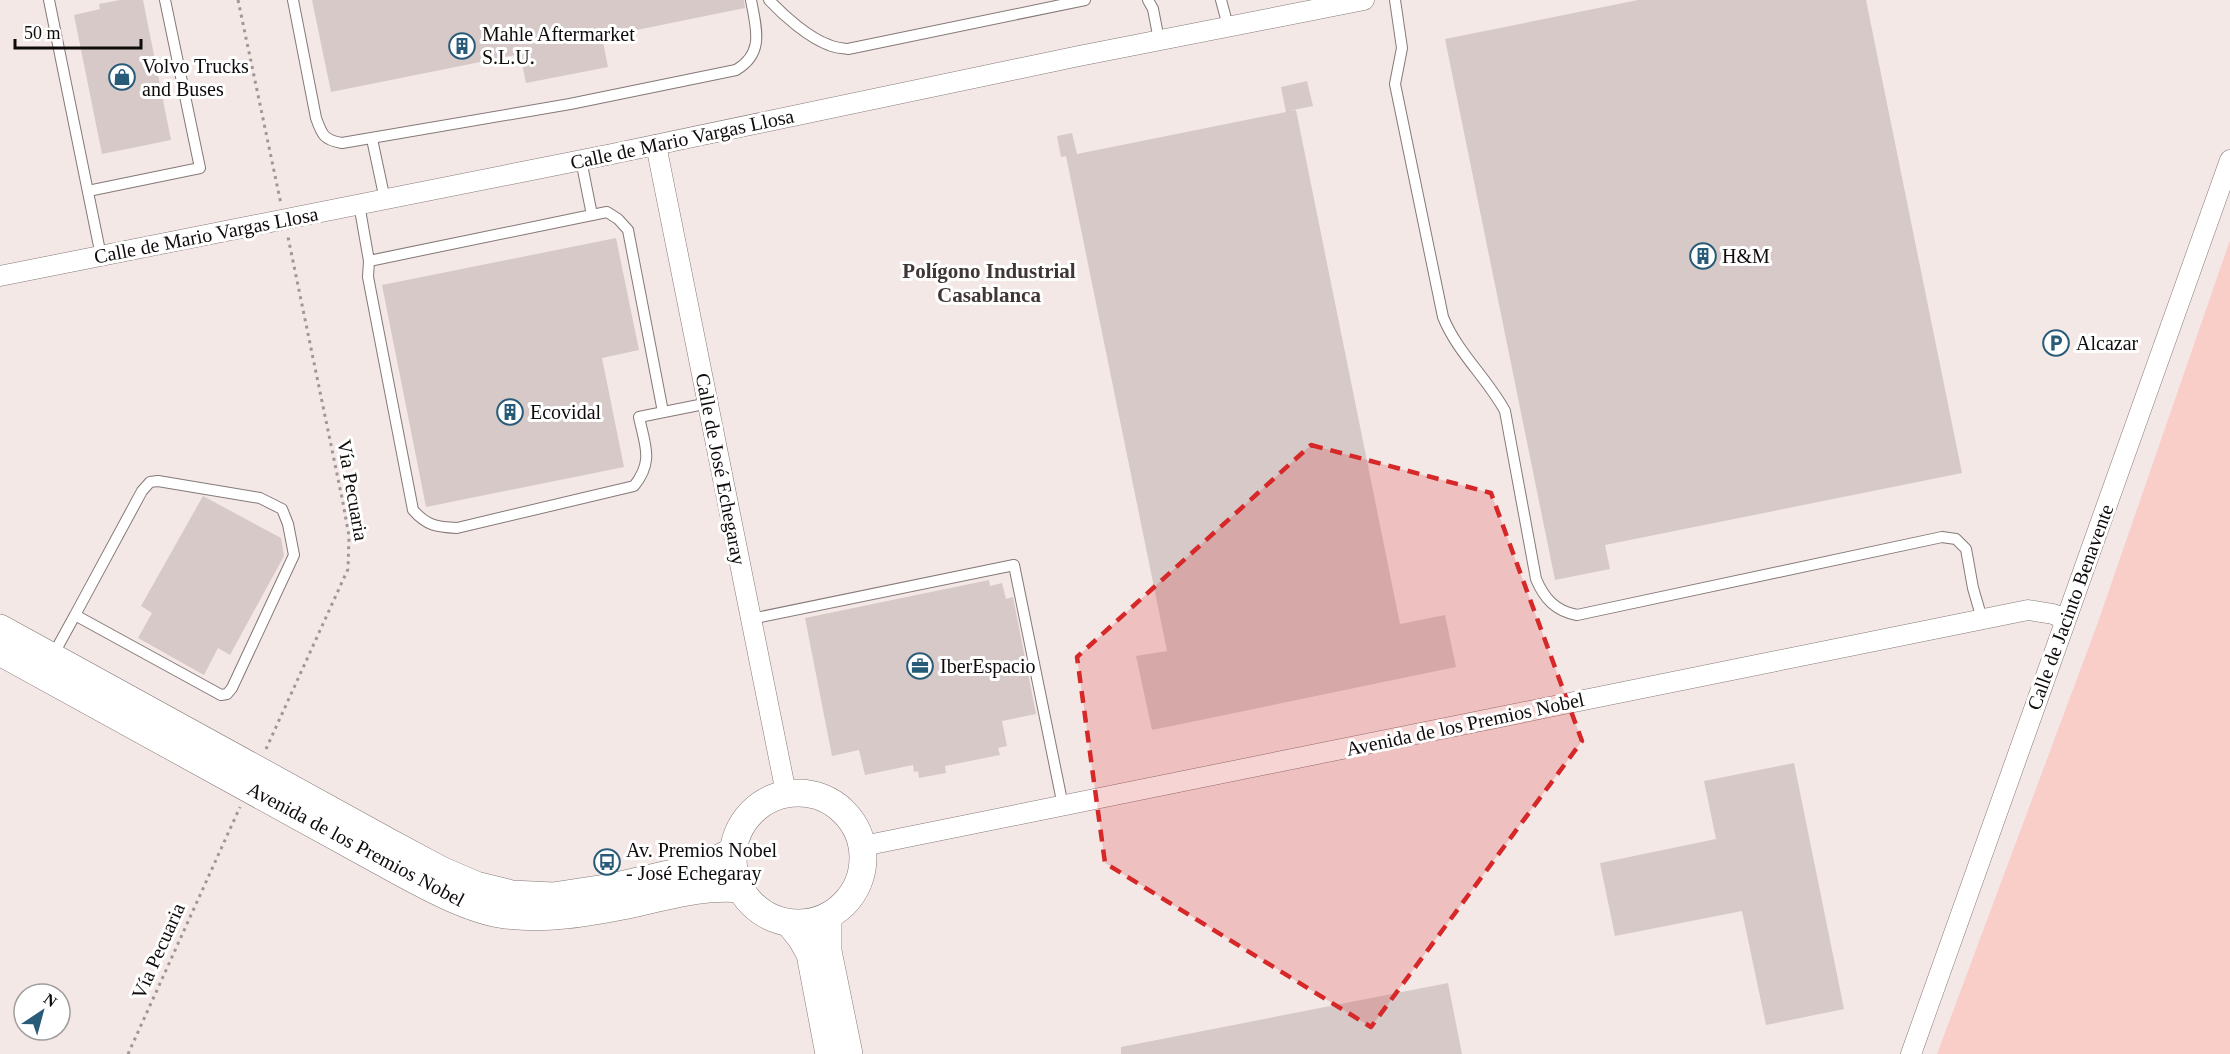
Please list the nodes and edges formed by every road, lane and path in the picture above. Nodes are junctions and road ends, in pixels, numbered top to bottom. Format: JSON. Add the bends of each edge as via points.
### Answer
{"nodes":[{"id":1,"x":49,"y":0,"type":"edge"},
{"id":2,"x":165,"y":0,"type":"edge"},
{"id":3,"x":238,"y":0,"type":"edge"},
{"id":4,"x":293,"y":0,"type":"edge"},
{"id":5,"x":751,"y":0,"type":"edge"},
{"id":6,"x":769,"y":0,"type":"edge"},
{"id":7,"x":1085,"y":0,"type":"edge"},
{"id":8,"x":1148,"y":0,"type":"edge"},
{"id":9,"x":1221,"y":0,"type":"edge"},
{"id":10,"x":1364,"y":0,"type":"edge"},
{"id":11,"x":1395,"y":0,"type":"edge"},
{"id":12,"x":1228,"y":26,"type":"junction"},
{"id":13,"x":1159,"y":40,"type":"junction"},
{"id":14,"x":372,"y":139,"type":"junction"},
{"id":15,"x":656,"y":145,"type":"junction"},
{"id":16,"x":581,"y":160,"type":"junction"},
{"id":17,"x":2230,"y":160,"type":"edge"},
{"id":18,"x":88,"y":191,"type":"junction"},
{"id":19,"x":385,"y":200,"type":"junction"},
{"id":20,"x":359,"y":204,"type":"junction"},
{"id":21,"x":592,"y":215,"type":"junction"},
{"id":22,"x":284,"y":219,"type":"junction"},
{"id":23,"x":101,"y":256,"type":"junction"},
{"id":24,"x":369,"y":261,"type":"junction"},
{"id":25,"x":0,"y":276,"type":"edge"},
{"id":26,"x":709,"y":404,"type":"junction"},
{"id":27,"x":663,"y":412,"type":"junction"},
{"id":28,"x":75,"y":615,"type":"junction"},
{"id":29,"x":751,"y":619,"type":"junction"},
{"id":30,"x":1982,"y":619,"type":"junction"},
{"id":31,"x":2066,"y":619,"type":"junction"},
{"id":32,"x":0,"y":628,"type":"edge"},
{"id":33,"x":0,"y":652,"type":"edge"},
{"id":34,"x":52,"y":657,"type":"junction"},
{"id":35,"x":253,"y":778,"type":"junction"},
{"id":36,"x":786,"y":793,"type":"junction"},
{"id":37,"x":1063,"y":806,"type":"junction"},
{"id":38,"x":863,"y":846,"type":"junction"},
{"id":39,"x":733,"y":851,"type":"junction"},
{"id":40,"x":741,"y":889,"type":"junction"},
{"id":41,"x":828,"y":916,"type":"junction"},
{"id":42,"x":789,"y":923,"type":"junction"},
{"id":43,"x":128,"y":1054,"type":"edge"},
{"id":44,"x":829,"y":1054,"type":"edge"},
{"id":45,"x":849,"y":1054,"type":"edge"},
{"id":46,"x":1911,"y":1054,"type":"edge"}],
"edges":[{"from":1,"to":18,"type":"lane"},
{"from":2,"to":18,"type":"lane","via":[[200,168]]},
{"from":3,"to":22,"type":"path","name":"Vía Pecuaria"},
{"from":4,"to":14,"type":"lane","via":[[321,133],[342,144]]},
{"from":5,"to":14,"type":"lane","via":[[756,51],[748,63],[736,70]]},
{"from":6,"to":7,"type":"lane","via":[[805,31],[829,45],[848,49]]},
{"from":8,"to":13,"type":"lane"},
{"from":9,"to":12,"type":"lane"},
{"from":10,"to":12,"type":"street","name":"Calle de Mario Vargas Llosa"},
{"from":11,"to":30,"type":"lane","via":[[1402,48],[1395,84],[1443,317],[1450,336],[1505,411],[1542,594],[1554,606],[1577,615],[1942,537],[1956,539],[1966,549]]},
{"from":12,"to":13,"type":"street","name":"Calle de Mario Vargas Llosa"},
{"from":13,"to":15,"type":"street","name":"Calle de Mario Vargas Llosa"},
{"from":14,"to":19,"type":"lane"},
{"from":15,"to":16,"type":"street","name":"Calle de Mario Vargas Llosa"},
{"from":15,"to":26,"type":"street","name":"Calle de José Echegaray"},
{"from":16,"to":19,"type":"street","name":"Calle de Mario Vargas Llosa"},
{"from":16,"to":21,"type":"lane"},
{"from":17,"to":31,"type":"street","name":"Calle de Jacinto Benavente"},
{"from":18,"to":23,"type":"lane"},
{"from":19,"to":20,"type":"street","name":"Calle de Mario Vargas Llosa"},
{"from":20,"to":22,"type":"street","name":"Calle de Mario Vargas Llosa"},
{"from":20,"to":24,"type":"lane"},
{"from":21,"to":24,"type":"lane"},
{"from":21,"to":27,"type":"lane","via":[[607,212],[628,230]]},
{"from":22,"to":23,"type":"street","name":"Calle de Mario Vargas Llosa"},
{"from":22,"to":35,"type":"path","name":"Vía Pecuaria","via":[[343,503],[349,536],[348,568]]},
{"from":23,"to":25,"type":"street","name":"Calle de Mario Vargas Llosa"},
{"from":24,"to":27,"type":"lane","via":[[368,277],[413,510],[436,527],[458,528],[634,486],[647,464],[639,417]]},
{"from":26,"to":27,"type":"lane"},
{"from":26,"to":29,"type":"street","name":"Calle de José Echegaray"},
{"from":28,"to":28,"type":"lane","via":[[221,695],[227,694],[294,555],[282,509],[260,498],[158,481],[150,483],[142,491]]},
{"from":28,"to":34,"type":"lane"},
{"from":29,"to":36,"type":"street","name":"Calle de José Echegaray"},
{"from":29,"to":37,"type":"lane","via":[[1014,565]]},
{"from":30,"to":31,"type":"street","name":"Avenida de los Premios Nobel","via":[[2028,610]]},
{"from":30,"to":37,"type":"street","name":"Avenida de los Premios Nobel"},
{"from":31,"to":46,"type":"street","name":"Calle de Jacinto Benavente"},
{"from":32,"to":34,"type":"street","name":"Avenida de los Premios Nobel"},
{"from":33,"to":35,"type":"street","name":"Avenida de los Premios Nobel"},
{"from":34,"to":35,"type":"street","name":"Avenida de los Premios Nobel"},
{"from":35,"to":39,"type":"street","name":"Avenida de los Premios Nobel","via":[[441,870],[476,885],[512,894],[553,896],[612,887],[704,866]]},
{"from":35,"to":40,"type":"street","name":"Avenida de los Premios Nobel","via":[[431,888],[504,915],[554,918],[708,888]]},
{"from":35,"to":43,"type":"path","name":"Vía Pecuaria"},
{"from":36,"to":38,"type":"street","via":[[804,792],[826,798],[856,826]]},
{"from":36,"to":39,"type":"street","via":[[765,801],[749,814],[739,829]]},
{"from":37,"to":38,"type":"street","name":"Avenida de los Premios Nobel"},
{"from":38,"to":41,"type":"street","via":[[864,866],[859,884],[847,902]]},
{"from":39,"to":40,"type":"street"},
{"from":40,"to":42,"type":"street","via":[[765,914]]},
{"from":41,"to":42,"type":"street","via":[[812,922]]},
{"from":41,"to":45,"type":"street","via":[[828,951]]},
{"from":42,"to":44,"type":"street","via":[[810,954]]}]}
